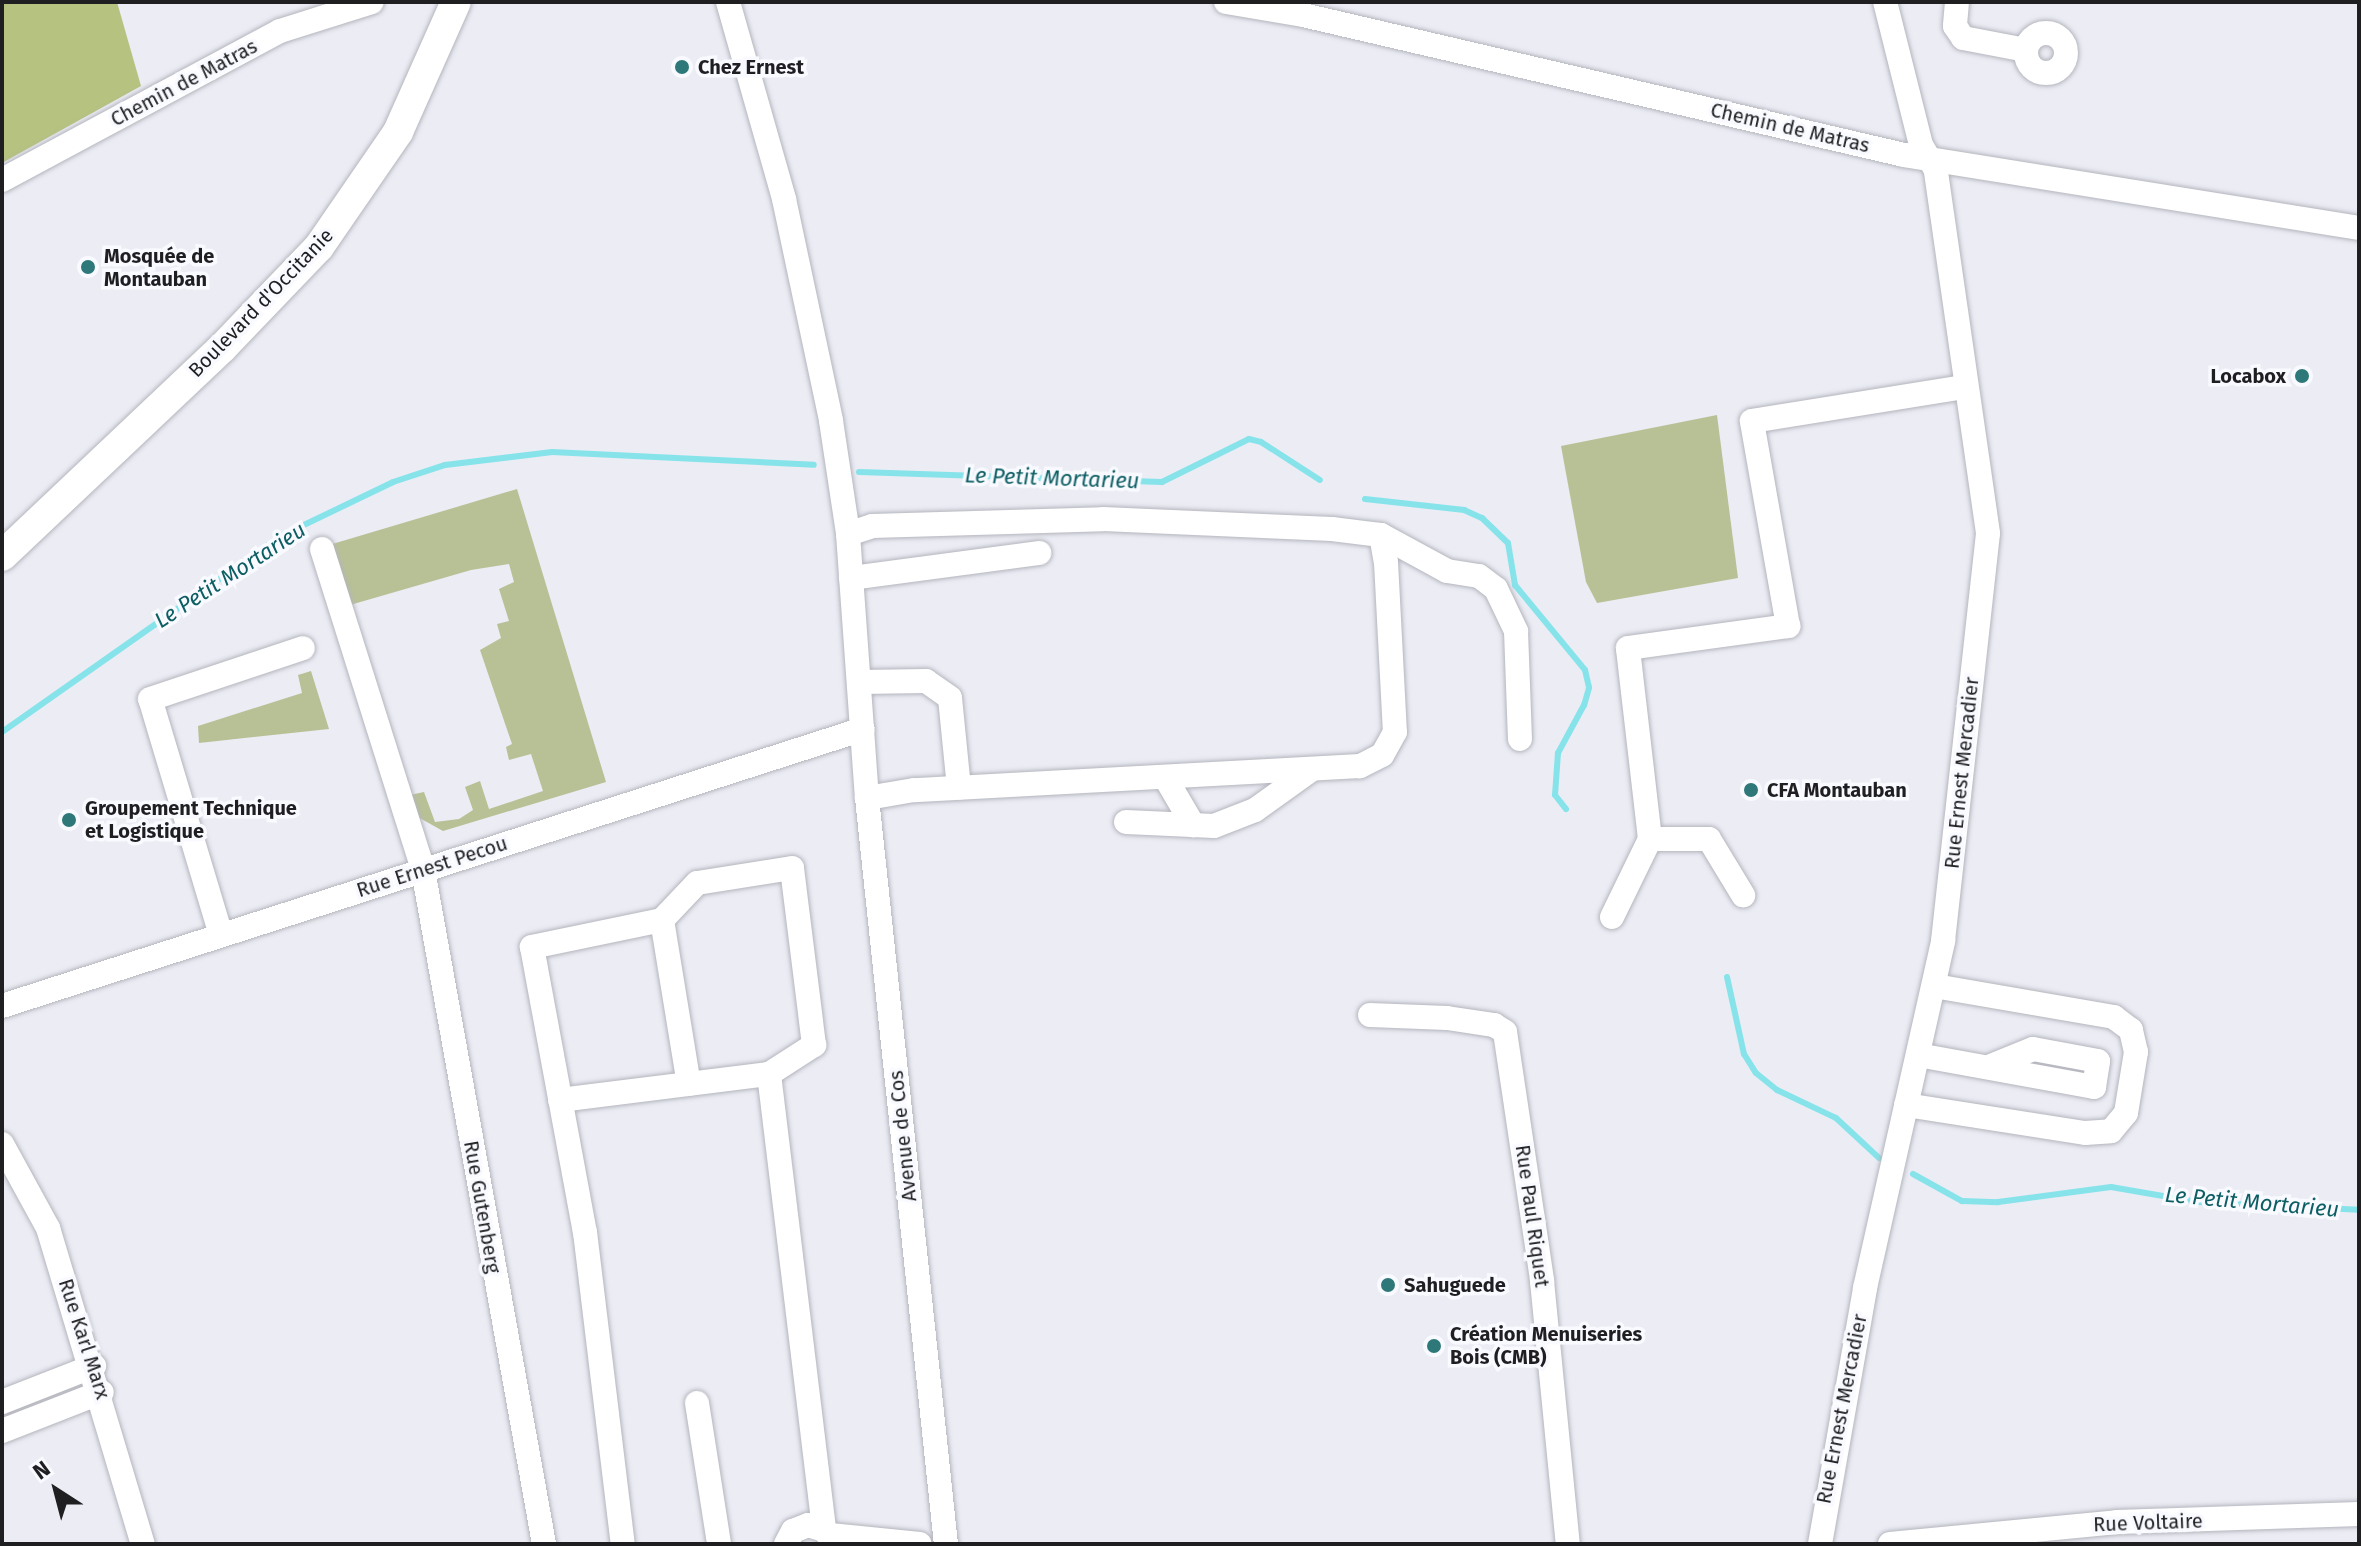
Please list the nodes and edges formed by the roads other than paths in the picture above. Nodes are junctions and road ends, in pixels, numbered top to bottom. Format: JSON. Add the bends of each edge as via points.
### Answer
{"nodes":[{"id":1,"x":372,"y":2,"type":"edge"},
{"id":2,"x":456,"y":2,"type":"edge"},
{"id":3,"x":728,"y":2,"type":"edge"},
{"id":4,"x":1226,"y":2,"type":"edge"},
{"id":5,"x":1885,"y":2,"type":"edge"},
{"id":6,"x":1957,"y":2,"type":"edge"},
{"id":7,"x":2026,"y":50,"type":"dead end"},
{"id":8,"x":1928,"y":156,"type":"junction"},
{"id":9,"x":2,"y":180,"type":"edge"},
{"id":10,"x":2359,"y":228,"type":"edge"},
{"id":11,"x":1965,"y":387,"type":"junction"},
{"id":12,"x":848,"y":534,"type":"junction"},
{"id":13,"x":1381,"y":535,"type":"junction"},
{"id":14,"x":322,"y":549,"type":"dead end"},
{"id":15,"x":1039,"y":553,"type":"dead end"},
{"id":16,"x":2,"y":556,"type":"edge"},
{"id":17,"x":851,"y":578,"type":"junction"},
{"id":18,"x":303,"y":648,"type":"dead end"},
{"id":19,"x":861,"y":682,"type":"junction"},
{"id":20,"x":863,"y":729,"type":"junction"},
{"id":21,"x":1520,"y":739,"type":"dead end"},
{"id":22,"x":1312,"y":769,"type":"junction"},
{"id":23,"x":1232,"y":773,"type":"junction"},
{"id":24,"x":1165,"y":777,"type":"junction"},
{"id":25,"x":959,"y":788,"type":"junction"},
{"id":26,"x":867,"y":798,"type":"junction"},
{"id":27,"x":1255,"y":810,"type":"junction"},
{"id":28,"x":1126,"y":822,"type":"dead end"},
{"id":29,"x":1193,"y":825,"type":"junction"},
{"id":30,"x":1650,"y":839,"type":"junction"},
{"id":31,"x":423,"y":870,"type":"junction"},
{"id":32,"x":1743,"y":895,"type":"dead end"},
{"id":33,"x":1612,"y":917,"type":"dead end"},
{"id":34,"x":662,"y":920,"type":"junction"},
{"id":35,"x":221,"y":935,"type":"junction"},
{"id":36,"x":1934,"y":986,"type":"junction"},
{"id":37,"x":2,"y":1006,"type":"edge"},
{"id":38,"x":1370,"y":1015,"type":"dead end"},
{"id":39,"x":1918,"y":1055,"type":"junction"},
{"id":40,"x":1991,"y":1066,"type":"dead end"},
{"id":41,"x":769,"y":1074,"type":"junction"},
{"id":42,"x":689,"y":1084,"type":"junction"},
{"id":43,"x":560,"y":1100,"type":"junction"},
{"id":44,"x":1906,"y":1105,"type":"junction"},
{"id":45,"x":2,"y":1144,"type":"edge"},
{"id":46,"x":94,"y":1366,"type":"junction"},
{"id":47,"x":102,"y":1392,"type":"junction"},
{"id":48,"x":697,"y":1403,"type":"dead end"},
{"id":49,"x":7,"y":1404,"type":"edge"},
{"id":50,"x":2,"y":1431,"type":"edge"},
{"id":51,"x":2359,"y":1514,"type":"edge"},
{"id":52,"x":2154,"y":1534,"type":"edge"},
{"id":53,"x":829,"y":1536,"type":"edge"},
{"id":54,"x":143,"y":1544,"type":"edge"},
{"id":55,"x":544,"y":1544,"type":"edge"},
{"id":56,"x":623,"y":1544,"type":"edge"},
{"id":57,"x":719,"y":1544,"type":"edge"},
{"id":58,"x":786,"y":1544,"type":"edge"},
{"id":59,"x":920,"y":1544,"type":"edge"},
{"id":60,"x":946,"y":1544,"type":"edge"},
{"id":61,"x":1568,"y":1544,"type":"edge"},
{"id":62,"x":1820,"y":1544,"type":"edge"},
{"id":63,"x":1890,"y":1544,"type":"edge"}],
"edges":[{"from":1,"to":9,"type":"street","name":"Chemin de Matras","via":[[280,31]]},
{"from":2,"to":16,"type":"main road","name":"Boulevard d'Occitanie","via":[[398,132],[319,247],[222,348]]},
{"from":3,"to":12,"type":"street","name":"Avenue de Cos","via":[[784,199],[831,421]]},
{"from":4,"to":8,"type":"street","name":"Chemin de Matras","via":[[1303,15],[1904,155]]},
{"from":5,"to":8,"type":"street","name":"Rue Ernest Mercadier"},
{"from":6,"to":7,"type":"street","via":[[1955,26],[1963,38]]},
{"from":8,"to":10,"type":"street","name":"Chemin de Matras"},
{"from":8,"to":11,"type":"street","name":"Rue Ernest Mercadier","via":[[1936,170]]},
{"from":11,"to":30,"type":"street","via":[[1752,421],[1788,626],[1628,648]]},
{"from":11,"to":36,"type":"street","name":"Rue Ernest Mercadier","via":[[1988,533]]},
{"from":12,"to":13,"type":"street","via":[[872,526],[1103,519]]},
{"from":12,"to":17,"type":"street","name":"Avenue de Cos"},
{"from":13,"to":21,"type":"street","via":[[1447,571],[1479,576],[1496,589],[1516,631]]},
{"from":13,"to":22,"type":"street","via":[[1395,732],[1382,755],[1360,766]]},
{"from":14,"to":31,"type":"street","name":"Rue Gutenberg"},
{"from":15,"to":17,"type":"street"},
{"from":17,"to":19,"type":"street","name":"Avenue de Cos"},
{"from":18,"to":35,"type":"street","via":[[150,699]]},
{"from":19,"to":20,"type":"street","name":"Avenue de Cos"},
{"from":19,"to":25,"type":"street","via":[[926,681],[950,698]]},
{"from":20,"to":26,"type":"street","name":"Avenue de Cos"},
{"from":20,"to":31,"type":"street","name":"Rue Ernest Pecou"},
{"from":22,"to":23,"type":"street"},
{"from":22,"to":27,"type":"street"},
{"from":23,"to":24,"type":"street"},
{"from":23,"to":27,"type":"street"},
{"from":24,"to":25,"type":"street"},
{"from":24,"to":29,"type":"street"},
{"from":25,"to":26,"type":"street"},
{"from":26,"to":60,"type":"street","name":"Avenue de Cos"},
{"from":27,"to":29,"type":"street","via":[[1214,826]]},
{"from":28,"to":29,"type":"street"},
{"from":30,"to":32,"type":"street","via":[[1709,839]]},
{"from":30,"to":33,"type":"street"},
{"from":31,"to":35,"type":"street","name":"Rue Ernest Pecou"},
{"from":31,"to":55,"type":"street","name":"Rue Gutenberg"},
{"from":34,"to":41,"type":"street","via":[[697,883],[792,868],[814,1045]]},
{"from":34,"to":42,"type":"street"},
{"from":34,"to":43,"type":"street","via":[[532,947]]},
{"from":35,"to":37,"type":"street","name":"Rue Ernest Pecou"},
{"from":36,"to":39,"type":"street","name":"Rue Ernest Mercadier"},
{"from":36,"to":44,"type":"street","via":[[2114,1017],[2131,1030],[2136,1052],[2126,1113],[2111,1131],[2085,1133]]},
{"from":38,"to":61,"type":"street","name":"Rue Paul Riquet","via":[[1447,1018],[1494,1025],[1505,1032],[1542,1281]]},
{"from":39,"to":40,"type":"street"},
{"from":39,"to":44,"type":"street","name":"Rue Ernest Mercadier"},
{"from":41,"to":42,"type":"street"},
{"from":41,"to":53,"type":"street"},
{"from":42,"to":43,"type":"street"},
{"from":43,"to":56,"type":"street","via":[[585,1232]]},
{"from":44,"to":62,"type":"street","name":"Rue Ernest Mercadier","via":[[1862,1304]]},
{"from":45,"to":46,"type":"street","name":"Rue Karl Marx","via":[[48,1228]]},
{"from":46,"to":47,"type":"street","name":"Rue Karl Marx"},
{"from":46,"to":49,"type":"street"},
{"from":47,"to":50,"type":"street"},
{"from":47,"to":54,"type":"street","name":"Rue Karl Marx"},
{"from":48,"to":57,"type":"street"},
{"from":51,"to":52,"type":"street","name":"Rue Voltaire"},
{"from":52,"to":63,"type":"street","name":"Rue Voltaire","via":[[2117,1522]]},
{"from":53,"to":58,"type":"street","via":[[800,1527]]},
{"from":53,"to":59,"type":"street"}]}
